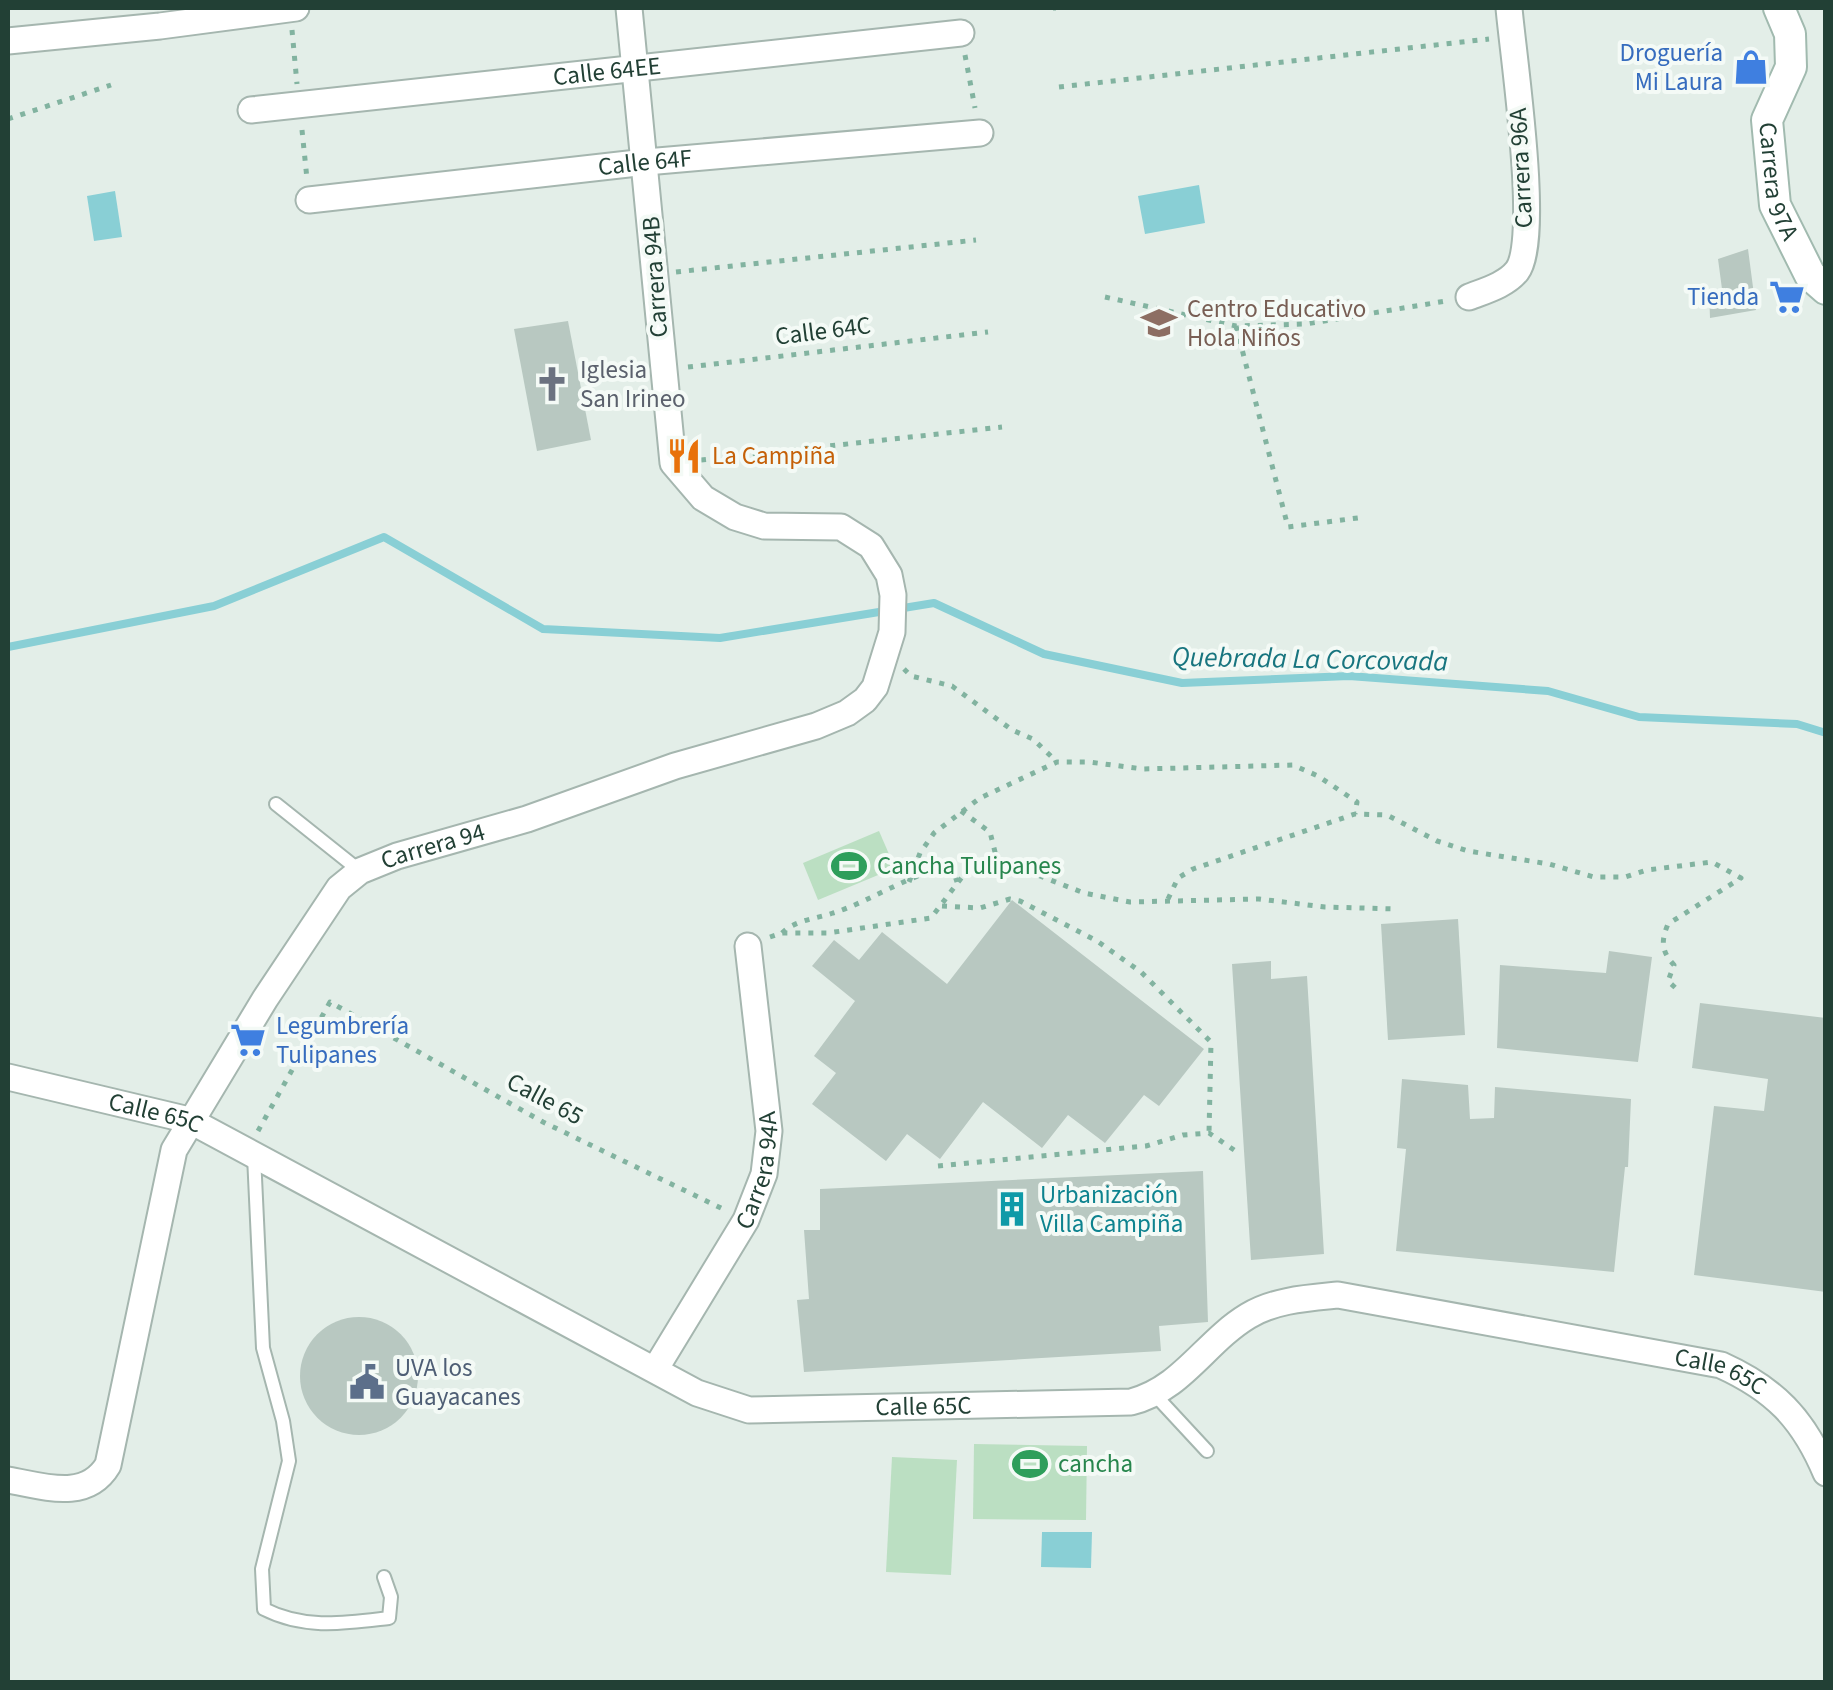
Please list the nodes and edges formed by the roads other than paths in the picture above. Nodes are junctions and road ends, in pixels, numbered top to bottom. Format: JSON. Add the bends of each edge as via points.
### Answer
{"nodes":[{"id":1,"x":296,"y":8,"type":"edge"},
{"id":2,"x":629,"y":8,"type":"edge"},
{"id":3,"x":1509,"y":8,"type":"edge"},
{"id":4,"x":1779,"y":8,"type":"edge"},
{"id":5,"x":961,"y":33,"type":"road end"},
{"id":6,"x":8,"y":41,"type":"edge"},
{"id":7,"x":636,"y":67,"type":"junction"},
{"id":8,"x":251,"y":110,"type":"dead end"},
{"id":9,"x":980,"y":133,"type":"road end"},
{"id":10,"x":646,"y":162,"type":"junction"},
{"id":11,"x":309,"y":200,"type":"dead end"},
{"id":12,"x":1826,"y":289,"type":"edge"},
{"id":13,"x":1469,"y":297,"type":"road end"},
{"id":14,"x":734,"y":517,"type":"joint"},
{"id":15,"x":276,"y":804,"type":"dead end"},
{"id":16,"x":360,"y":871,"type":"junction"},
{"id":17,"x":748,"y":946,"type":"road end"},
{"id":18,"x":8,"y":1077,"type":"edge"},
{"id":19,"x":189,"y":1120,"type":"junction"},
{"id":20,"x":251,"y":1152,"type":"junction"},
{"id":21,"x":656,"y":1368,"type":"junction"},
{"id":22,"x":1156,"y":1396,"type":"junction"},
{"id":23,"x":1208,"y":1451,"type":"dead end"},
{"id":24,"x":1826,"y":1472,"type":"edge"},
{"id":25,"x":8,"y":1480,"type":"edge"},
{"id":26,"x":384,"y":1577,"type":"dead end"}],
"edges":[{"from":1,"to":6,"type":"street"},
{"from":2,"to":7,"type":"street","name":"Carrera 94B"},
{"from":3,"to":13,"type":"street","name":"Carrera 96A","via":[[1525,253],[1503,283]]},
{"from":4,"to":12,"type":"street","name":"Carrera 97A","via":[[1790,34],[1791,66],[1767,120],[1775,205],[1810,276]]},
{"from":5,"to":7,"type":"street","name":"Calle 64EE"},
{"from":7,"to":8,"type":"street","name":"Calle 64EE"},
{"from":7,"to":10,"type":"street","name":"Carrera 94B"},
{"from":9,"to":10,"type":"street","name":"Calle 64F"},
{"from":10,"to":11,"type":"street","name":"Calle 64F"},
{"from":10,"to":14,"type":"street","name":"Carrera 94B","via":[[673,463],[703,498]]},
{"from":14,"to":16,"type":"street","name":"Carrera 94","via":[[764,526],[841,527],[871,546],[892,595],[890,642],[865,700],[832,719]]},
{"from":15,"to":16,"type":"lane"},
{"from":16,"to":19,"type":"street","name":"Carrera 94","via":[[339,888]]},
{"from":17,"to":21,"type":"street","name":"Carrera 94A","via":[[769,1131],[764,1174],[746,1220]]},
{"from":18,"to":19,"type":"street","name":"Calle 65C"},
{"from":19,"to":20,"type":"street","name":"Calle 65C"},
{"from":19,"to":25,"type":"street","name":"Carrera 94","via":[[164,1188],[104,1472],[72,1489]]},
{"from":20,"to":21,"type":"street","name":"Calle 65C"},
{"from":20,"to":26,"type":"lane","via":[[263,1348],[289,1461],[262,1568],[264,1609],[283,1619],[330,1625],[389,1618]]},
{"from":21,"to":22,"type":"street","name":"Calle 65C","via":[[697,1393],[749,1410],[1131,1402]]},
{"from":22,"to":23,"type":"lane"},
{"from":22,"to":24,"type":"street","name":"Calle 65C","via":[[1248,1316],[1275,1304],[1338,1295],[1721,1365],[1785,1406]]}]}
